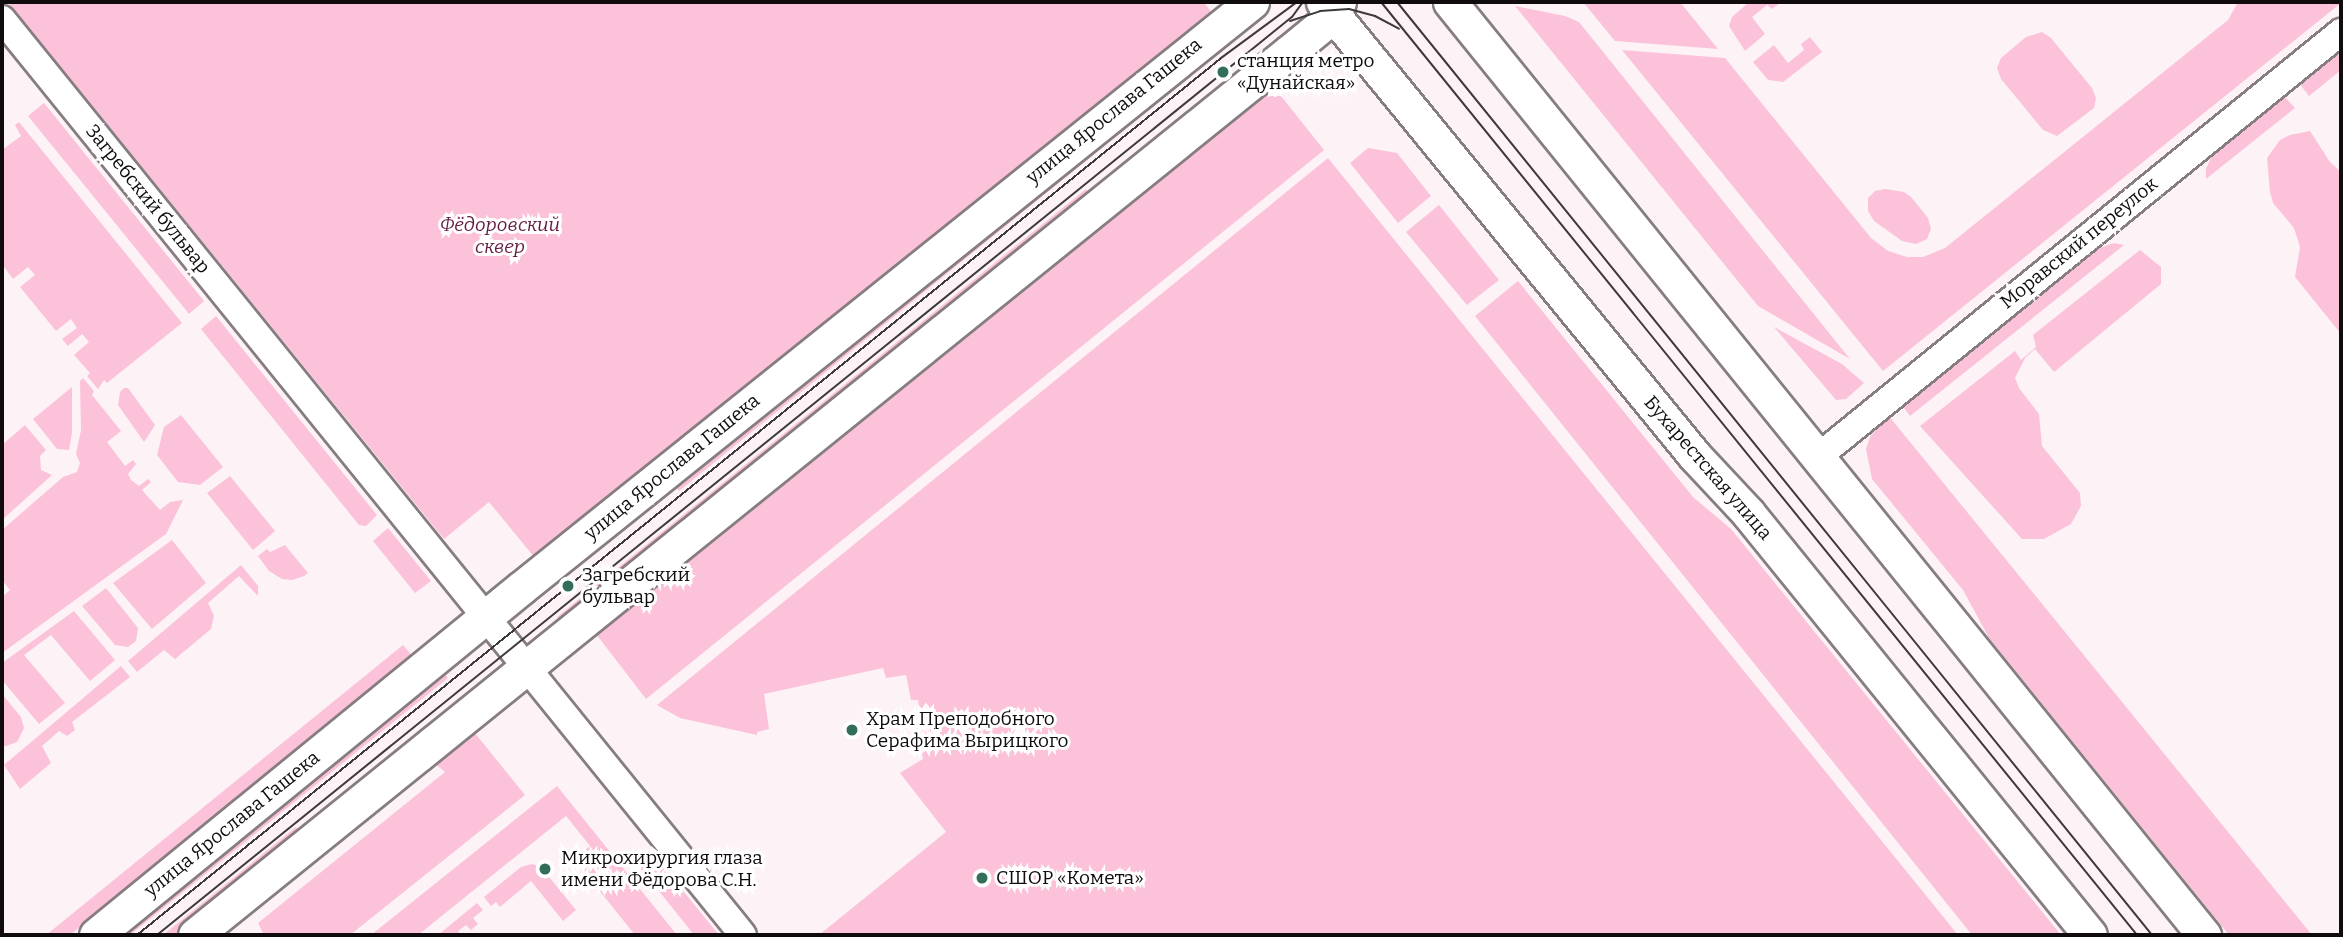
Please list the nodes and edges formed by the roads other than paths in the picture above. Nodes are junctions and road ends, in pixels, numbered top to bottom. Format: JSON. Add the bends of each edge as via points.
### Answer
{"nodes":[{"id":1,"x":1252,"y":2,"type":"edge"},
{"id":2,"x":1450,"y":2,"type":"edge"},
{"id":3,"x":1332,"y":6,"type":"edge"},
{"id":4,"x":2,"y":19,"type":"edge"},
{"id":5,"x":2341,"y":32,"type":"edge"},
{"id":6,"x":1819,"y":456,"type":"junction"},
{"id":7,"x":486,"y":617,"type":"junction"},
{"id":8,"x":527,"y":668,"type":"junction"},
{"id":9,"x":96,"y":935,"type":"edge"},
{"id":10,"x":195,"y":935,"type":"edge"},
{"id":11,"x":743,"y":935,"type":"edge"},
{"id":12,"x":2090,"y":935,"type":"edge"},
{"id":13,"x":2204,"y":935,"type":"edge"}],
"edges":[{"from":1,"to":7,"type":"street","name":"улица Ярослава Гашека"},
{"from":2,"to":6,"type":"street"},
{"from":3,"to":8,"type":"street"},
{"from":3,"to":12,"type":"street","name":"Бухарестская улица"},
{"from":4,"to":7,"type":"street","name":"Загребский бульвар"},
{"from":5,"to":6,"type":"street","name":"Моравский переулок"},
{"from":6,"to":13,"type":"street"},
{"from":7,"to":8,"type":"street","name":"Загребский бульвар"},
{"from":7,"to":9,"type":"street","name":"улица Ярослава Гашека"},
{"from":8,"to":10,"type":"street"},
{"from":8,"to":11,"type":"street","name":"Загребский бульвар"}]}
